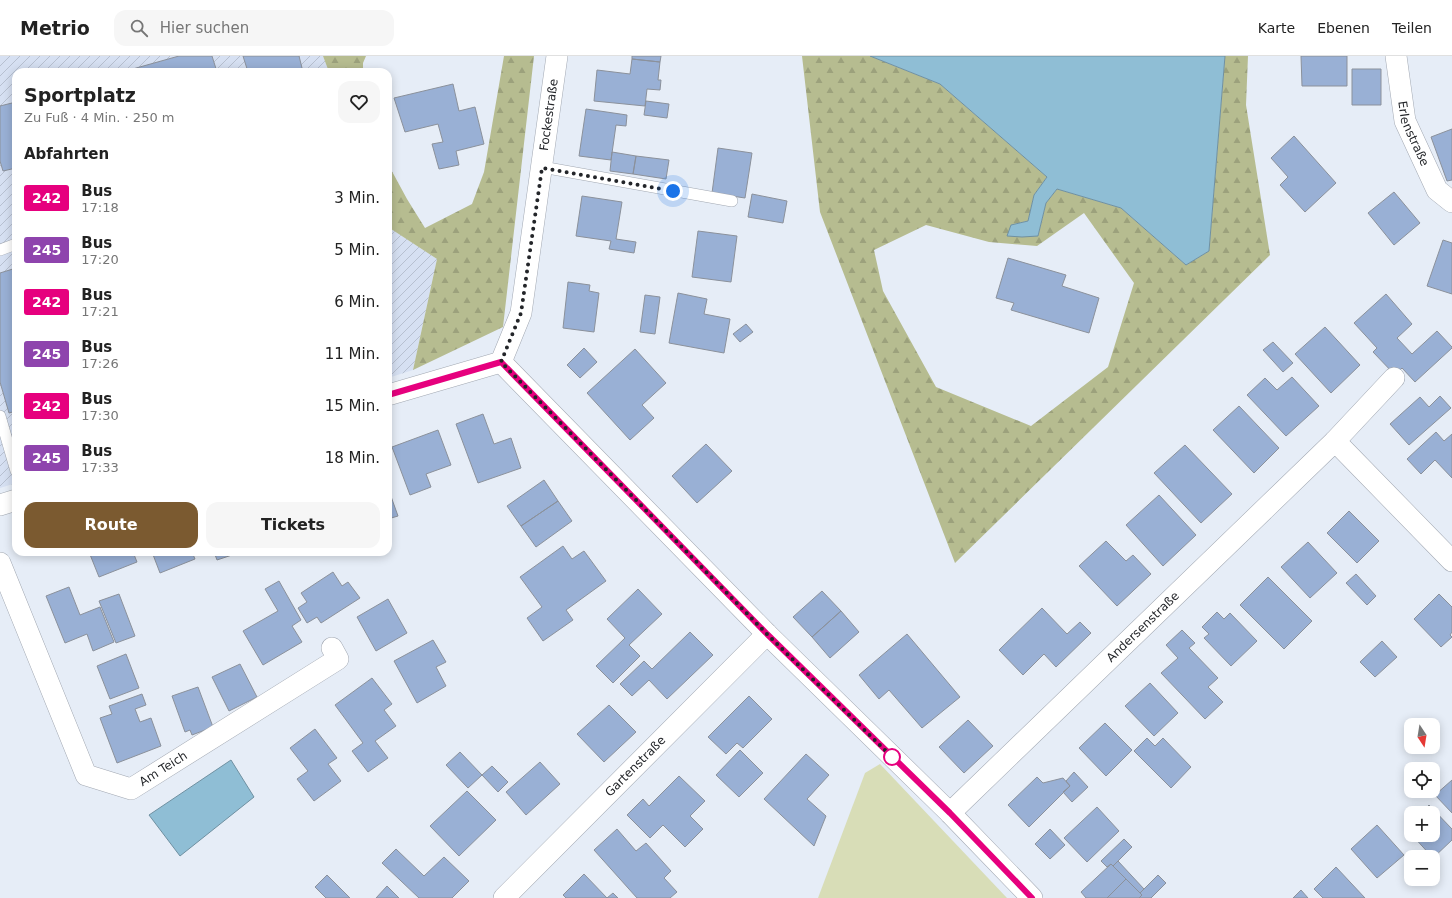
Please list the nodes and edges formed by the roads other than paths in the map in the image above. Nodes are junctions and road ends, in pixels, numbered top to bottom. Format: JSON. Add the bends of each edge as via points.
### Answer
{"nodes":[{"id":1,"x":557,"y":56,"type":"edge"},
{"id":2,"x":1396,"y":56,"type":"edge"},
{"id":3,"x":542,"y":168,"type":"junction"},
{"id":4,"x":732,"y":201,"type":"dead end"},
{"id":5,"x":1452,"y":202,"type":"edge"},
{"id":6,"x":12,"y":246,"type":"edge"},
{"id":7,"x":0,"y":250,"type":"edge"},
{"id":8,"x":501,"y":362,"type":"junction"},
{"id":9,"x":1394,"y":378,"type":"dead end"},
{"id":10,"x":392,"y":394,"type":"edge"},
{"id":11,"x":0,"y":416,"type":"edge"},
{"id":12,"x":1335,"y":441,"type":"junction"},
{"id":13,"x":12,"y":444,"type":"edge"},
{"id":14,"x":12,"y":501,"type":"edge"},
{"id":15,"x":0,"y":505,"type":"edge"},
{"id":16,"x":1452,"y":561,"type":"edge"},
{"id":17,"x":0,"y":563,"type":"edge"},
{"id":18,"x":767,"y":634,"type":"junction"},
{"id":19,"x":332,"y":648,"type":"dead end"},
{"id":20,"x":950,"y":813,"type":"junction"},
{"id":21,"x":504,"y":898,"type":"edge"},
{"id":22,"x":1032,"y":898,"type":"edge"}],
"edges":[{"from":1,"to":3,"type":"street","name":"Fockestraße"},
{"from":2,"to":5,"type":"street","name":"Erlenstraße","via":[[1405,122],[1437,190]]},
{"from":3,"to":4,"type":"lane"},
{"from":3,"to":8,"type":"street","name":"Fockestraße","via":[[521,313]]},
{"from":6,"to":7,"type":"lane"},
{"from":8,"to":10,"type":"street"},
{"from":8,"to":18,"type":"street"},
{"from":9,"to":12,"type":"street","name":"Andersenstraße"},
{"from":11,"to":13,"type":"lane"},
{"from":12,"to":16,"type":"street"},
{"from":12,"to":20,"type":"street","name":"Andersenstraße"},
{"from":14,"to":15,"type":"street"},
{"from":17,"to":19,"type":"street","name":"Am Teich","via":[[86,775],[131,789],[338,659]]},
{"from":18,"to":20,"type":"street"},
{"from":18,"to":21,"type":"street","name":"Gartenstraße"},
{"from":20,"to":22,"type":"street"}]}
